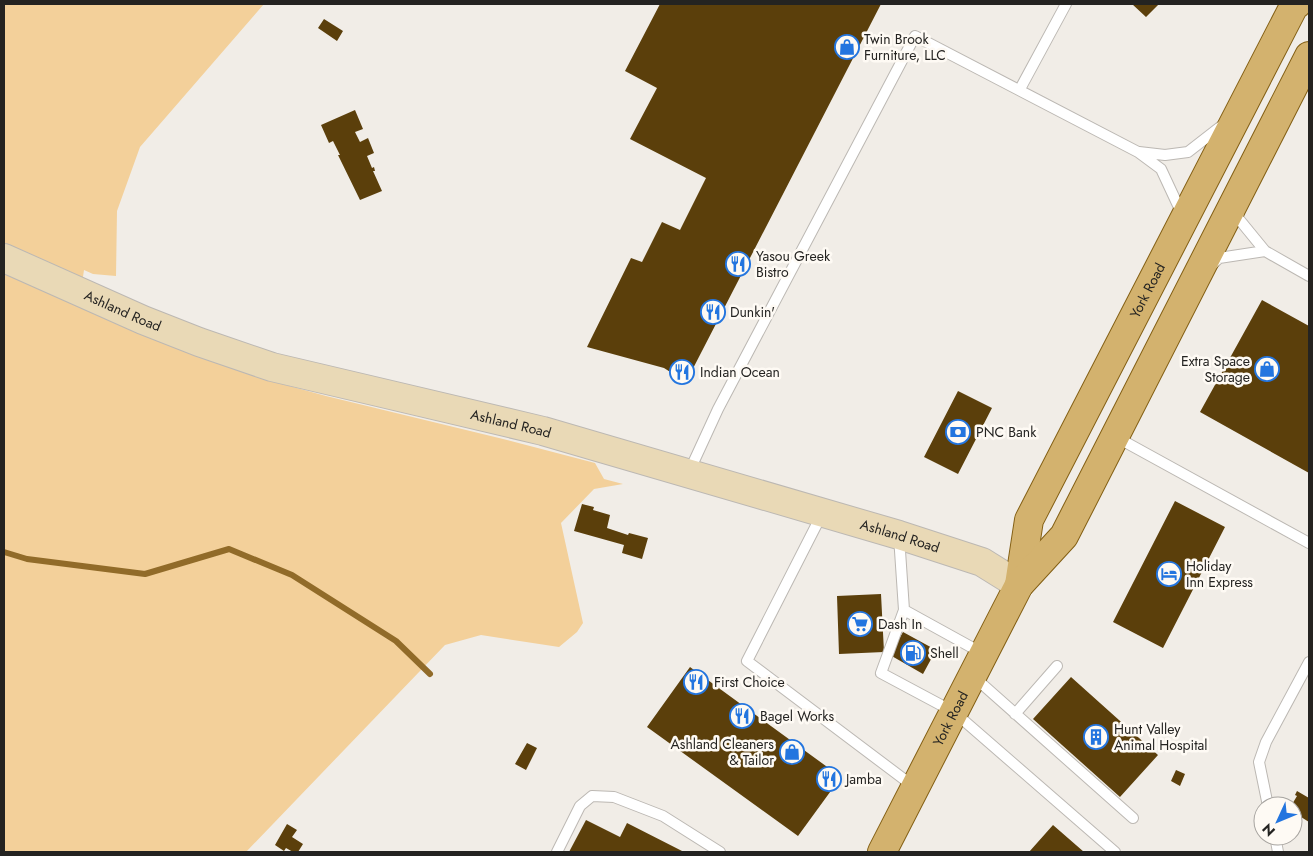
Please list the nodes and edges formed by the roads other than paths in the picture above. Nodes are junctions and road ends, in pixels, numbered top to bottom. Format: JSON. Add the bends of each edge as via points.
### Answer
{"nodes":[{"id":1,"x":1066,"y":4,"type":"edge"},
{"id":2,"x":1297,"y":4,"type":"edge"},
{"id":3,"x":1309,"y":56,"type":"edge"},
{"id":4,"x":1020,"y":89,"type":"junction"},
{"id":5,"x":1239,"y":112,"type":"junction"},
{"id":6,"x":1138,"y":152,"type":"junction"},
{"id":7,"x":1242,"y":188,"type":"junction"},
{"id":8,"x":1184,"y":218,"type":"junction"},
{"id":9,"x":1265,"y":251,"type":"junction"},
{"id":10,"x":4,"y":258,"type":"edge"},
{"id":11,"x":1309,"y":276,"type":"edge"},
{"id":12,"x":1189,"y":291,"type":"junction"},
{"id":13,"x":1115,"y":436,"type":"junction"},
{"id":14,"x":688,"y":473,"type":"junction"},
{"id":15,"x":823,"y":513,"type":"junction"},
{"id":16,"x":899,"y":536,"type":"junction"},
{"id":17,"x":1309,"y":543,"type":"edge"},
{"id":18,"x":1019,"y":585,"type":"junction"},
{"id":19,"x":904,"y":610,"type":"junction"},
{"id":20,"x":1309,"y":662,"type":"edge"},
{"id":21,"x":978,"y":665,"type":"junction"},
{"id":22,"x":1057,"y":666,"type":"dead end"},
{"id":23,"x":954,"y":712,"type":"junction"},
{"id":24,"x":1015,"y":714,"type":"junction"},
{"id":25,"x":915,"y":787,"type":"junction"},
{"id":26,"x":1266,"y":796,"type":"edge"},
{"id":27,"x":1133,"y":818,"type":"dead end"},
{"id":28,"x":556,"y":852,"type":"edge"},
{"id":29,"x":720,"y":852,"type":"edge"},
{"id":30,"x":882,"y":852,"type":"edge"},
{"id":31,"x":1115,"y":852,"type":"edge"}],
"edges":[{"from":1,"to":4,"type":"lane"},
{"from":2,"to":5,"type":"main road","name":"York Road"},
{"from":3,"to":7,"type":"main road","name":"York Road"},
{"from":4,"to":6,"type":"lane"},
{"from":4,"to":14,"type":"lane","via":[[915,36],[718,409]]},
{"from":5,"to":6,"type":"lane","via":[[1188,152],[1165,155]]},
{"from":5,"to":8,"type":"main road","name":"York Road"},
{"from":6,"to":8,"type":"lane","via":[[1161,169]]},
{"from":7,"to":9,"type":"lane","via":[[1238,218]]},
{"from":7,"to":12,"type":"main road","name":"York Road"},
{"from":8,"to":18,"type":"main road","name":"York Road","via":[[1029,520]]},
{"from":9,"to":11,"type":"lane"},
{"from":9,"to":12,"type":"lane","via":[[1219,258]]},
{"from":10,"to":14,"type":"main road","name":"Ashland Road","via":[[152,324],[272,367],[526,426]]},
{"from":12,"to":13,"type":"main road","name":"York Road"},
{"from":13,"to":17,"type":"lane"},
{"from":13,"to":18,"type":"main road","name":"York Road","via":[[1064,536]]},
{"from":14,"to":15,"type":"main road","name":"Ashland Road"},
{"from":15,"to":16,"type":"main road","name":"Ashland Road"},
{"from":15,"to":25,"type":"lane","via":[[748,661]]},
{"from":16,"to":18,"type":"main road","name":"Ashland Road","via":[[982,562]]},
{"from":16,"to":19,"type":"lane"},
{"from":18,"to":21,"type":"main road","name":"York Road"},
{"from":19,"to":21,"type":"lane"},
{"from":19,"to":23,"type":"lane","via":[[881,673]]},
{"from":20,"to":26,"type":"lane","via":[[1266,742],[1259,762]]},
{"from":21,"to":23,"type":"main road","name":"York Road"},
{"from":21,"to":24,"type":"lane"},
{"from":22,"to":24,"type":"lane"},
{"from":23,"to":25,"type":"main road","name":"York Road"},
{"from":23,"to":31,"type":"lane"},
{"from":24,"to":27,"type":"lane"},
{"from":25,"to":30,"type":"main road","name":"York Road"},
{"from":28,"to":29,"type":"lane","via":[[580,806],[592,796],[614,797],[663,816]]}]}
